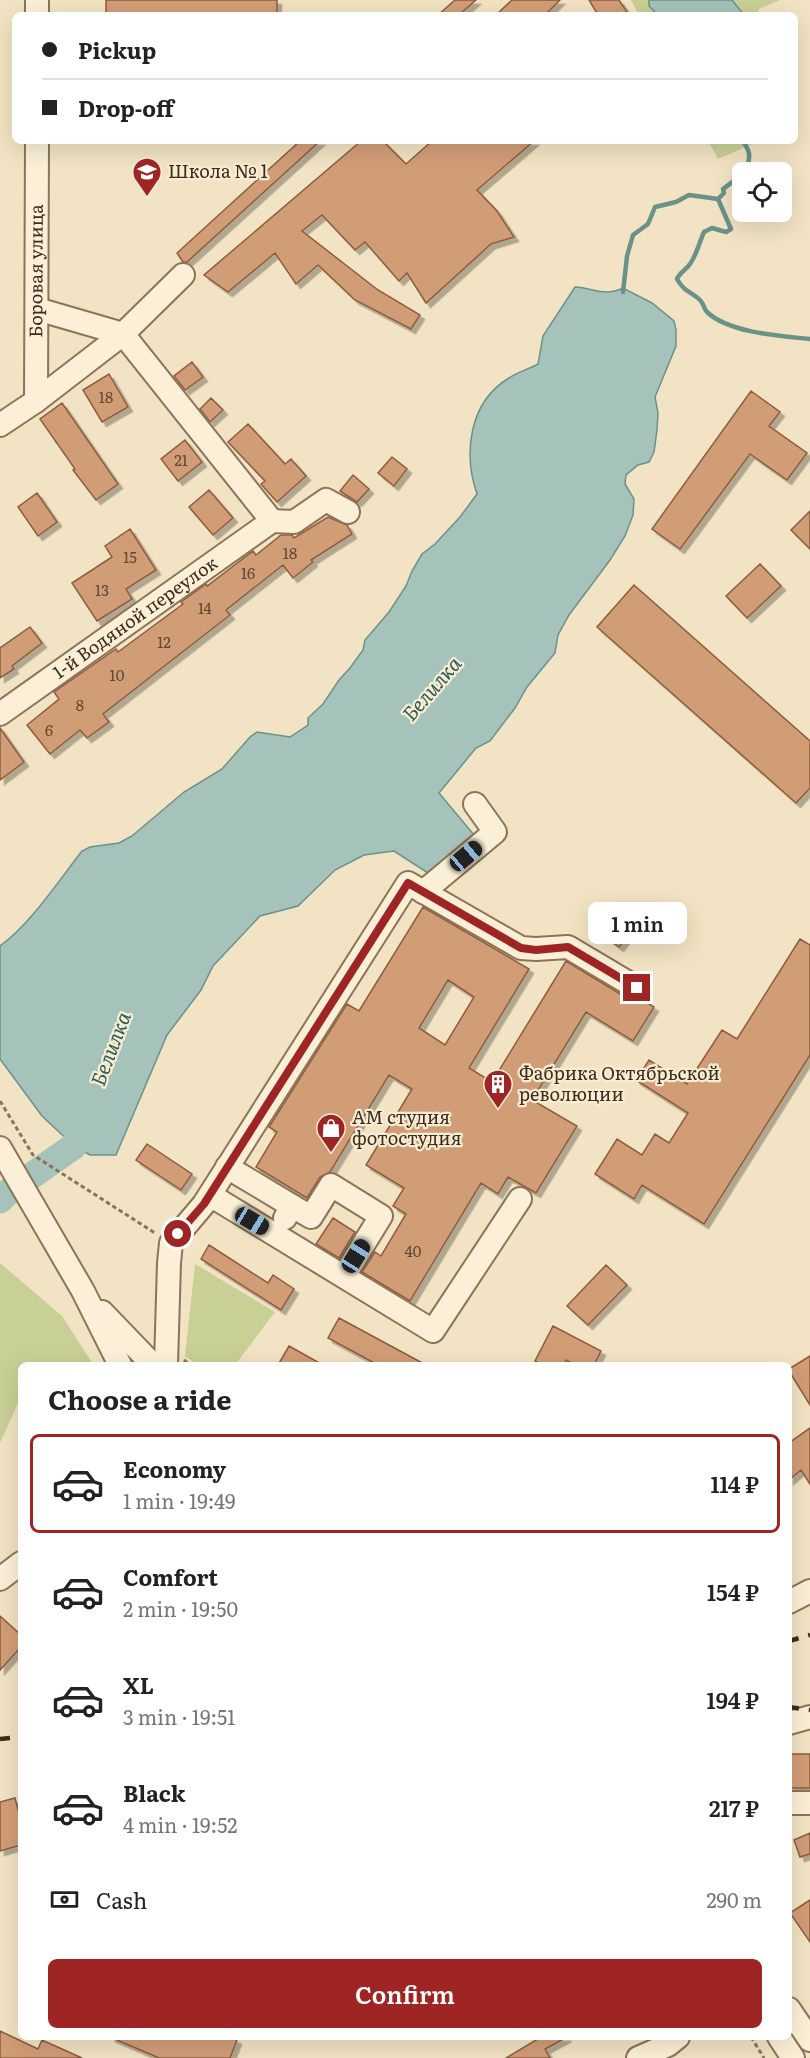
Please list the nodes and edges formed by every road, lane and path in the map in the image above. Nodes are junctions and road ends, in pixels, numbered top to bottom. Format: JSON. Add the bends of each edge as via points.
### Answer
{"nodes":[{"id":1,"x":37,"y":144,"type":"edge"},
{"id":2,"x":183,"y":275,"type":"dead end"},
{"id":3,"x":37,"y":309,"type":"junction"},
{"id":4,"x":123,"y":334,"type":"junction"},
{"id":5,"x":36,"y":401,"type":"junction"},
{"id":6,"x":0,"y":424,"type":"edge"},
{"id":7,"x":348,"y":512,"type":"dead end"},
{"id":8,"x":272,"y":521,"type":"junction"},
{"id":9,"x":0,"y":714,"type":"edge"},
{"id":10,"x":475,"y":804,"type":"dead end"},
{"id":11,"x":423,"y":892,"type":"junction"},
{"id":12,"x":637,"y":988,"type":"dead end"},
{"id":13,"x":0,"y":1101,"type":"edge"},
{"id":14,"x":4,"y":1155,"type":"edge"},
{"id":15,"x":227,"y":1167,"type":"junction"},
{"id":16,"x":210,"y":1195,"type":"junction"},
{"id":17,"x":520,"y":1199,"type":"dead end"},
{"id":18,"x":292,"y":1206,"type":"junction"},
{"id":19,"x":275,"y":1235,"type":"junction"},
{"id":20,"x":171,"y":1243,"type":"junction"},
{"id":21,"x":344,"y":1276,"type":"junction"},
{"id":22,"x":83,"y":1291,"type":"junction"},
{"id":23,"x":169,"y":1315,"type":"junction"},
{"id":24,"x":131,"y":1344,"type":"junction"},
{"id":25,"x":118,"y":1362,"type":"edge"},
{"id":26,"x":150,"y":1362,"type":"edge"},
{"id":27,"x":166,"y":1362,"type":"edge"},
{"id":28,"x":18,"y":1565,"type":"edge"},
{"id":29,"x":0,"y":1579,"type":"edge"},
{"id":30,"x":810,"y":1591,"type":"edge"},
{"id":31,"x":792,"y":1600,"type":"edge"},
{"id":32,"x":810,"y":1717,"type":"edge"},
{"id":33,"x":792,"y":1722,"type":"edge"},
{"id":34,"x":792,"y":1803,"type":"edge"},
{"id":35,"x":810,"y":1803,"type":"edge"},
{"id":36,"x":792,"y":2013,"type":"edge"},
{"id":37,"x":674,"y":2040,"type":"edge"},
{"id":38,"x":753,"y":2040,"type":"edge"},
{"id":39,"x":781,"y":2040,"type":"edge"},
{"id":40,"x":810,"y":2040,"type":"edge"},
{"id":41,"x":638,"y":2058,"type":"edge"},
{"id":42,"x":764,"y":2058,"type":"edge"},
{"id":43,"x":793,"y":2058,"type":"edge"}],
"edges":[{"from":1,"to":3,"type":"street","name":"Боровая улица"},
{"from":2,"to":4,"type":"street"},
{"from":3,"to":4,"type":"street"},
{"from":3,"to":5,"type":"street","name":"Боровая улица"},
{"from":4,"to":5,"type":"street"},
{"from":4,"to":8,"type":"street"},
{"from":5,"to":6,"type":"street"},
{"from":7,"to":8,"type":"street","via":[[326,501],[294,522]]},
{"from":8,"to":9,"type":"street","name":"1-й Водяной переулок"},
{"from":10,"to":11,"type":"street","via":[[495,832]]},
{"from":11,"to":12,"type":"street","via":[[521,948],[568,947]]},
{"from":11,"to":15,"type":"street","via":[[408,883]]},
{"from":13,"to":20,"type":"path","via":[[33,1155]]},
{"from":14,"to":22,"type":"street"},
{"from":15,"to":16,"type":"street"},
{"from":15,"to":18,"type":"street"},
{"from":16,"to":19,"type":"street"},
{"from":16,"to":20,"type":"street"},
{"from":17,"to":21,"type":"street","via":[[433,1331]]},
{"from":18,"to":19,"type":"street"},
{"from":18,"to":21,"type":"street","via":[[311,1217],[332,1185],[381,1216]]},
{"from":19,"to":21,"type":"street"},
{"from":20,"to":23,"type":"street"},
{"from":22,"to":24,"type":"street"},
{"from":22,"to":25,"type":"street"},
{"from":23,"to":24,"type":"street","via":[[160,1330]]},
{"from":23,"to":27,"type":"street"},
{"from":24,"to":26,"type":"street"},
{"from":28,"to":29,"type":"street"},
{"from":30,"to":31,"type":"street"},
{"from":32,"to":33,"type":"street"},
{"from":34,"to":35,"type":"street"},
{"from":36,"to":40,"type":"street"},
{"from":37,"to":41,"type":"street"},
{"from":38,"to":42,"type":"path"},
{"from":39,"to":43,"type":"street"}]}
